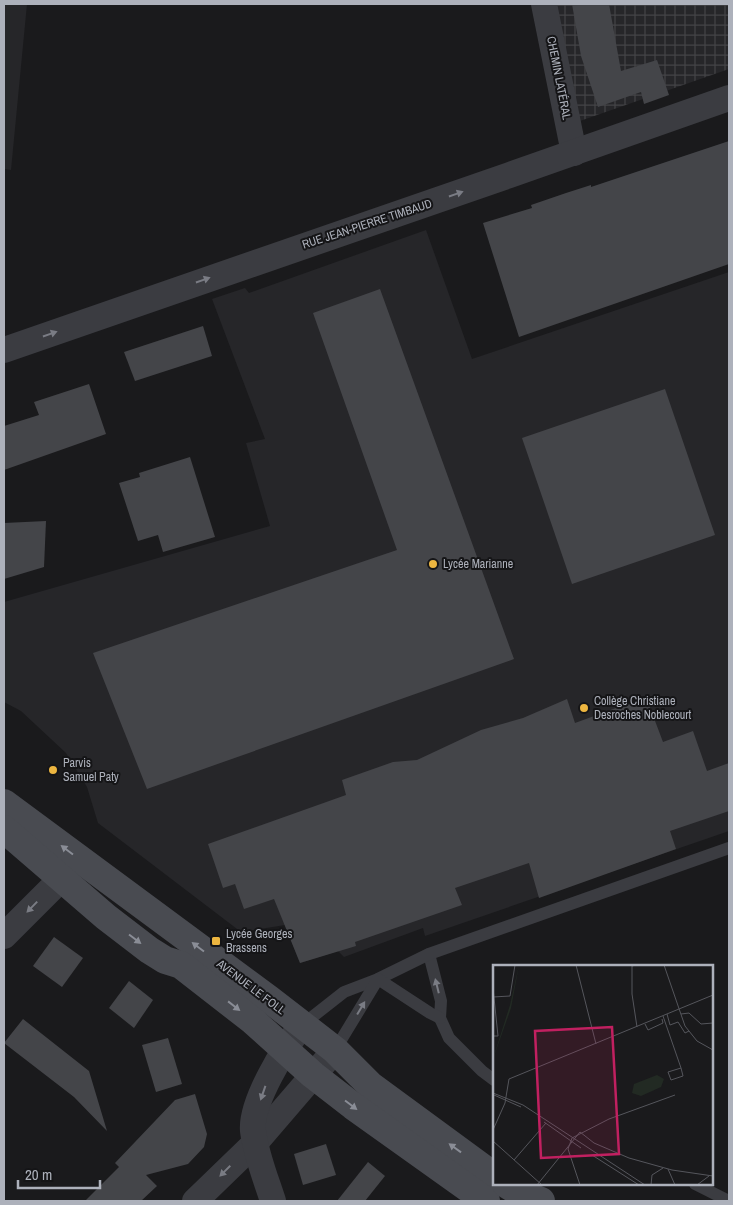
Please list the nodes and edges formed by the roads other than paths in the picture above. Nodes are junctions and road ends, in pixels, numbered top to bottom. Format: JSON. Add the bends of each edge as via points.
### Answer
{"nodes":[{"id":1,"x":544,"y":4,"type":"edge"},
{"id":2,"x":729,"y":98,"type":"edge"},
{"id":3,"x":574,"y":153,"type":"junction"},
{"id":4,"x":4,"y":350,"type":"edge"},
{"id":5,"x":4,"y":803,"type":"edge"},
{"id":6,"x":4,"y":829,"type":"edge"},
{"id":7,"x":729,"y":848,"type":"edge"},
{"id":8,"x":61,"y":879,"type":"junction"},
{"id":9,"x":4,"y":936,"type":"edge"},
{"id":10,"x":429,"y":954,"type":"junction"},
{"id":11,"x":378,"y":979,"type":"junction"},
{"id":12,"x":440,"y":1018,"type":"junction"},
{"id":13,"x":302,"y":1025,"type":"junction"},
{"id":14,"x":284,"y":1049,"type":"junction"},
{"id":15,"x":335,"y":1050,"type":"junction"},
{"id":16,"x":313,"y":1075,"type":"junction"},
{"id":17,"x":493,"y":1079,"type":"edge"},
{"id":18,"x":256,"y":1142,"type":"junction"},
{"id":19,"x":493,"y":1175,"type":"edge"},
{"id":20,"x":508,"y":1185,"type":"edge"},
{"id":21,"x":697,"y":1185,"type":"edge"},
{"id":22,"x":195,"y":1201,"type":"edge"},
{"id":23,"x":273,"y":1201,"type":"edge"},
{"id":24,"x":486,"y":1201,"type":"edge"},
{"id":25,"x":541,"y":1201,"type":"edge"},
{"id":26,"x":729,"y":1201,"type":"edge"}],
"edges":[{"from":1,"to":3,"type":"street","name":"CHEMIN LATÉRAL"},
{"from":2,"to":3,"type":"street","name":"RUE JEAN-PIERRE TIMBAUD"},
{"from":4,"to":3,"type":"street","name":"RUE JEAN-PIERRE TIMBAUD","one_way":true},
{"from":13,"to":5,"type":"main road","name":"AVENUE LE FOLL","one_way":true},
{"from":6,"to":8,"type":"main road","name":"AVENUE LE FOLL"},
{"from":7,"to":10,"type":"lane"},
{"from":8,"to":9,"type":"street","one_way":true},
{"from":8,"to":14,"type":"main road","name":"AVENUE LE FOLL","one_way":true,"via":[[149,950],[181,965]]},
{"from":10,"to":11,"type":"lane"},
{"from":12,"to":10,"type":"lane","one_way":true,"via":[[441,1001]]},
{"from":11,"to":12,"type":"lane"},
{"from":11,"to":13,"type":"lane","via":[[344,992]]},
{"from":15,"to":11,"type":"lane","one_way":true},
{"from":12,"to":17,"type":"lane","via":[[454,1044]]},
{"from":13,"to":14,"type":"street"},
{"from":13,"to":15,"type":"main road","name":"AVENUE LE FOLL"},
{"from":14,"to":16,"type":"main road","name":"AVENUE LE FOLL"},
{"from":14,"to":18,"type":"street","one_way":true,"via":[[269,1075],[253,1121]]},
{"from":15,"to":16,"type":"street"},
{"from":19,"to":15,"type":"main road","name":"AVENUE LE FOLL","one_way":true,"via":[[370,1085]]},
{"from":16,"to":18,"type":"street"},
{"from":16,"to":24,"type":"main road","name":"AVENUE LE FOLL","one_way":true},
{"from":18,"to":22,"type":"street","one_way":true},
{"from":18,"to":23,"type":"street"},
{"from":20,"to":25,"type":"main road"},
{"from":21,"to":26,"type":"lane"}]}
